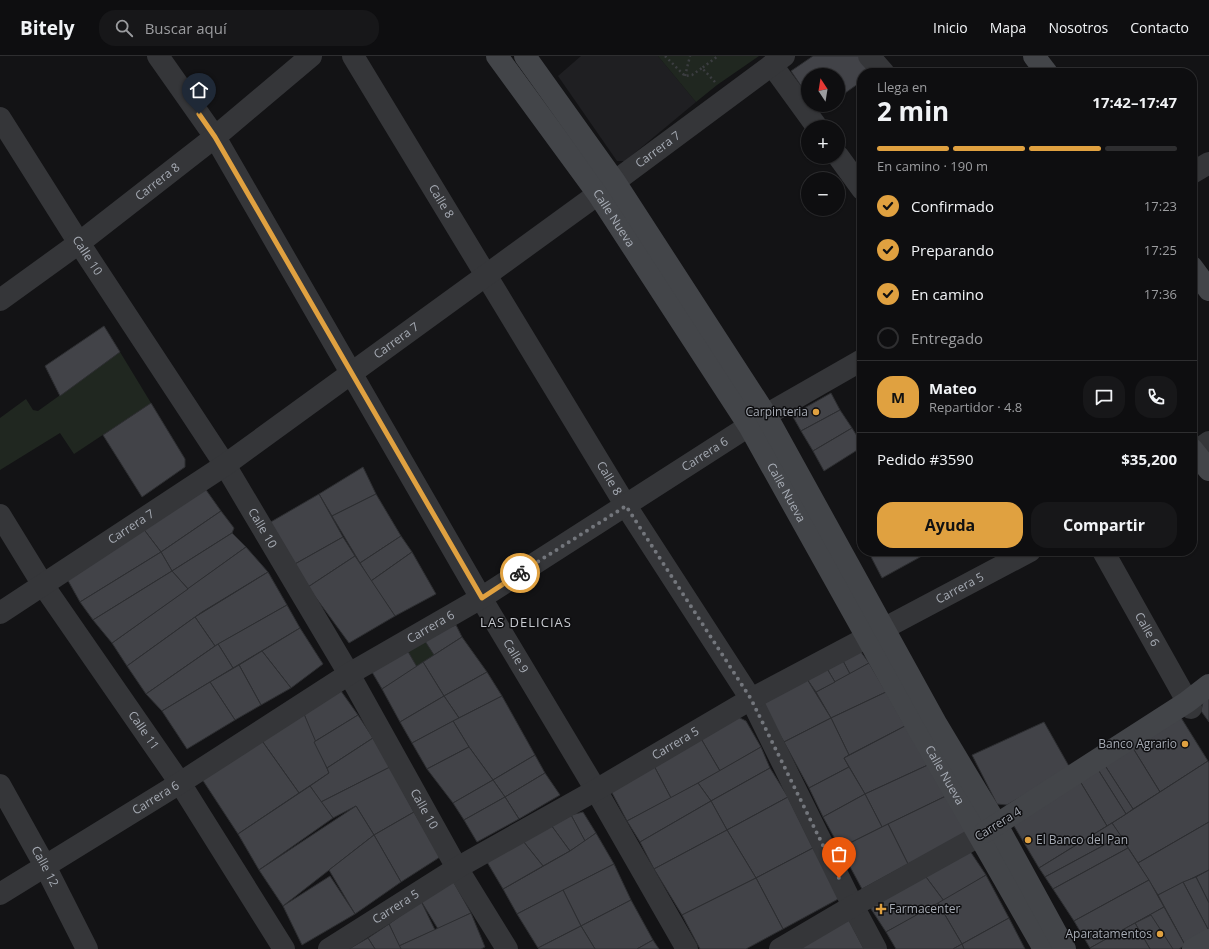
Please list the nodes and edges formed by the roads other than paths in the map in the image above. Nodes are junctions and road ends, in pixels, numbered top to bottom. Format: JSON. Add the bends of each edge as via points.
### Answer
{"nodes":[{"id":1,"x":158,"y":56,"type":"edge"},
{"id":2,"x":311,"y":56,"type":"edge"},
{"id":3,"x":353,"y":56,"type":"edge"},
{"id":4,"x":497,"y":56,"type":"edge"},
{"id":5,"x":524,"y":56,"type":"edge"},
{"id":6,"x":870,"y":56,"type":"edge"},
{"id":7,"x":1034,"y":56,"type":"edge"},
{"id":8,"x":778,"y":60,"type":"edge"},
{"id":9,"x":880,"y":68,"type":"edge"},
{"id":10,"x":1043,"y":68,"type":"edge"},
{"id":11,"x":0,"y":118,"type":"edge"},
{"id":12,"x":813,"y":120,"type":"edge"},
{"id":13,"x":215,"y":137,"type":"junction"},
{"id":14,"x":1209,"y":163,"type":"edge"},
{"id":15,"x":844,"y":164,"type":"edge"},
{"id":16,"x":1197,"y":170,"type":"edge"},
{"id":17,"x":857,"y":183,"type":"edge"},
{"id":18,"x":607,"y":188,"type":"junction"},
{"id":19,"x":79,"y":243,"type":"junction"},
{"id":20,"x":1197,"y":274,"type":"edge"},
{"id":21,"x":487,"y":276,"type":"junction"},
{"id":22,"x":1209,"y":290,"type":"edge"},
{"id":23,"x":0,"y":300,"type":"edge"},
{"id":24,"x":857,"y":363,"type":"edge"},
{"id":25,"x":351,"y":374,"type":"junction"},
{"id":26,"x":758,"y":421,"type":"junction"},
{"id":27,"x":1197,"y":449,"type":"edge"},
{"id":28,"x":225,"y":465,"type":"junction"},
{"id":29,"x":1209,"y":470,"type":"edge"},
{"id":30,"x":626,"y":506,"type":"junction"},
{"id":31,"x":0,"y":515,"type":"edge"},
{"id":32,"x":1021,"y":556,"type":"edge"},
{"id":33,"x":1106,"y":556,"type":"edge"},
{"id":34,"x":43,"y":585,"type":"junction"},
{"id":35,"x":482,"y":598,"type":"junction"},
{"id":36,"x":0,"y":613,"type":"edge"},
{"id":37,"x":875,"y":633,"type":"junction"},
{"id":38,"x":349,"y":674,"type":"junction"},
{"id":39,"x":1209,"y":685,"type":"edge"},
{"id":40,"x":751,"y":699,"type":"junction"},
{"id":41,"x":1189,"y":705,"type":"junction"},
{"id":42,"x":929,"y":730,"type":"junction"},
{"id":43,"x":180,"y":783,"type":"junction"},
{"id":44,"x":0,"y":784,"type":"edge"},
{"id":45,"x":596,"y":790,"type":"junction"},
{"id":46,"x":997,"y":825,"type":"junction"},
{"id":47,"x":979,"y":836,"type":"junction"},
{"id":48,"x":45,"y":866,"type":"junction"},
{"id":49,"x":457,"y":868,"type":"junction"},
{"id":50,"x":0,"y":894,"type":"edge"},
{"id":51,"x":853,"y":906,"type":"junction"},
{"id":52,"x":1209,"y":940,"type":"edge"},
{"id":53,"x":87,"y":949,"type":"edge"},
{"id":54,"x":284,"y":949,"type":"edge"},
{"id":55,"x":329,"y":949,"type":"edge"},
{"id":56,"x":507,"y":949,"type":"edge"},
{"id":57,"x":687,"y":949,"type":"edge"},
{"id":58,"x":780,"y":949,"type":"edge"},
{"id":59,"x":876,"y":949,"type":"edge"},
{"id":60,"x":1044,"y":949,"type":"edge"},
{"id":61,"x":1065,"y":949,"type":"edge"},
{"id":62,"x":1193,"y":949,"type":"edge"}],
"edges":[{"from":1,"to":13,"type":"street","name":"Calle 9"},
{"from":2,"to":13,"type":"street","name":"Carrera 8"},
{"from":3,"to":21,"type":"street","name":"Calle 8"},
{"from":4,"to":18,"type":"main road","name":"Calle Nueva"},
{"from":5,"to":18,"type":"main road","name":"Calle Nueva"},
{"from":6,"to":9,"type":"street"},
{"from":7,"to":10,"type":"main road"},
{"from":8,"to":12,"type":"street"},
{"from":8,"to":18,"type":"street","name":"Carrera 7"},
{"from":11,"to":19,"type":"street","name":"Calle 10"},
{"from":13,"to":19,"type":"street","name":"Carrera 8"},
{"from":13,"to":25,"type":"street","name":"Calle 9"},
{"from":14,"to":16,"type":"street"},
{"from":15,"to":17,"type":"street"},
{"from":18,"to":21,"type":"street","name":"Carrera 7"},
{"from":18,"to":26,"type":"main road","name":"Calle Nueva"},
{"from":19,"to":23,"type":"street","name":"Carrera 8"},
{"from":19,"to":28,"type":"street","name":"Calle 10"},
{"from":20,"to":22,"type":"main road"},
{"from":21,"to":25,"type":"street","name":"Carrera 7"},
{"from":21,"to":30,"type":"street","name":"Calle 8"},
{"from":24,"to":26,"type":"street","name":"Carrera 6"},
{"from":25,"to":28,"type":"street","name":"Carrera 7"},
{"from":25,"to":35,"type":"street","name":"Calle 9"},
{"from":26,"to":30,"type":"street","name":"Carrera 6"},
{"from":26,"to":37,"type":"main road","name":"Calle Nueva"},
{"from":27,"to":29,"type":"main road"},
{"from":28,"to":34,"type":"street","name":"Carrera 7"},
{"from":28,"to":38,"type":"street","name":"Calle 10"},
{"from":30,"to":35,"type":"street","name":"Carrera 6"},
{"from":30,"to":40,"type":"street","name":"Calle 8"},
{"from":31,"to":34,"type":"street","name":"Calle 11"},
{"from":32,"to":37,"type":"street","name":"Carrera 5"},
{"from":33,"to":41,"type":"street","name":"Calle 6"},
{"from":34,"to":36,"type":"street","name":"Carrera 7"},
{"from":34,"to":43,"type":"street","name":"Calle 11"},
{"from":35,"to":38,"type":"street","name":"Carrera 6"},
{"from":35,"to":45,"type":"street","name":"Calle 9"},
{"from":37,"to":40,"type":"street","name":"Carrera 5"},
{"from":37,"to":42,"type":"main road","name":"Calle Nueva"},
{"from":38,"to":43,"type":"street","name":"Carrera 6"},
{"from":38,"to":49,"type":"street","name":"Calle 10"},
{"from":39,"to":41,"type":"main road","name":"Carrera 4"},
{"from":40,"to":45,"type":"street","name":"Carrera 5"},
{"from":40,"to":51,"type":"street","name":"Calle 8"},
{"from":41,"to":46,"type":"main road","name":"Carrera 4"},
{"from":42,"to":46,"type":"main road","name":"Calle Nueva"},
{"from":42,"to":47,"type":"main road","name":"Calle Nueva"},
{"from":43,"to":48,"type":"street","name":"Carrera 6"},
{"from":43,"to":54,"type":"street","name":"Calle 11"},
{"from":44,"to":48,"type":"street","name":"Calle 12"},
{"from":45,"to":49,"type":"street","name":"Carrera 5"},
{"from":45,"to":57,"type":"street","name":"Calle 9"},
{"from":46,"to":47,"type":"main road","name":"Carrera 4"},
{"from":46,"to":61,"type":"main road","name":"Calle Nueva"},
{"from":47,"to":51,"type":"street","name":"Carrera 4"},
{"from":47,"to":60,"type":"main road","name":"Calle Nueva"},
{"from":48,"to":50,"type":"street","name":"Carrera 6"},
{"from":48,"to":53,"type":"street","name":"Calle 12"},
{"from":49,"to":55,"type":"street","name":"Carrera 5"},
{"from":49,"to":56,"type":"street","name":"Calle 10"},
{"from":51,"to":58,"type":"street","name":"Carrera 4"},
{"from":51,"to":59,"type":"street","name":"Calle 8"},
{"from":52,"to":62,"type":"main road"}]}
